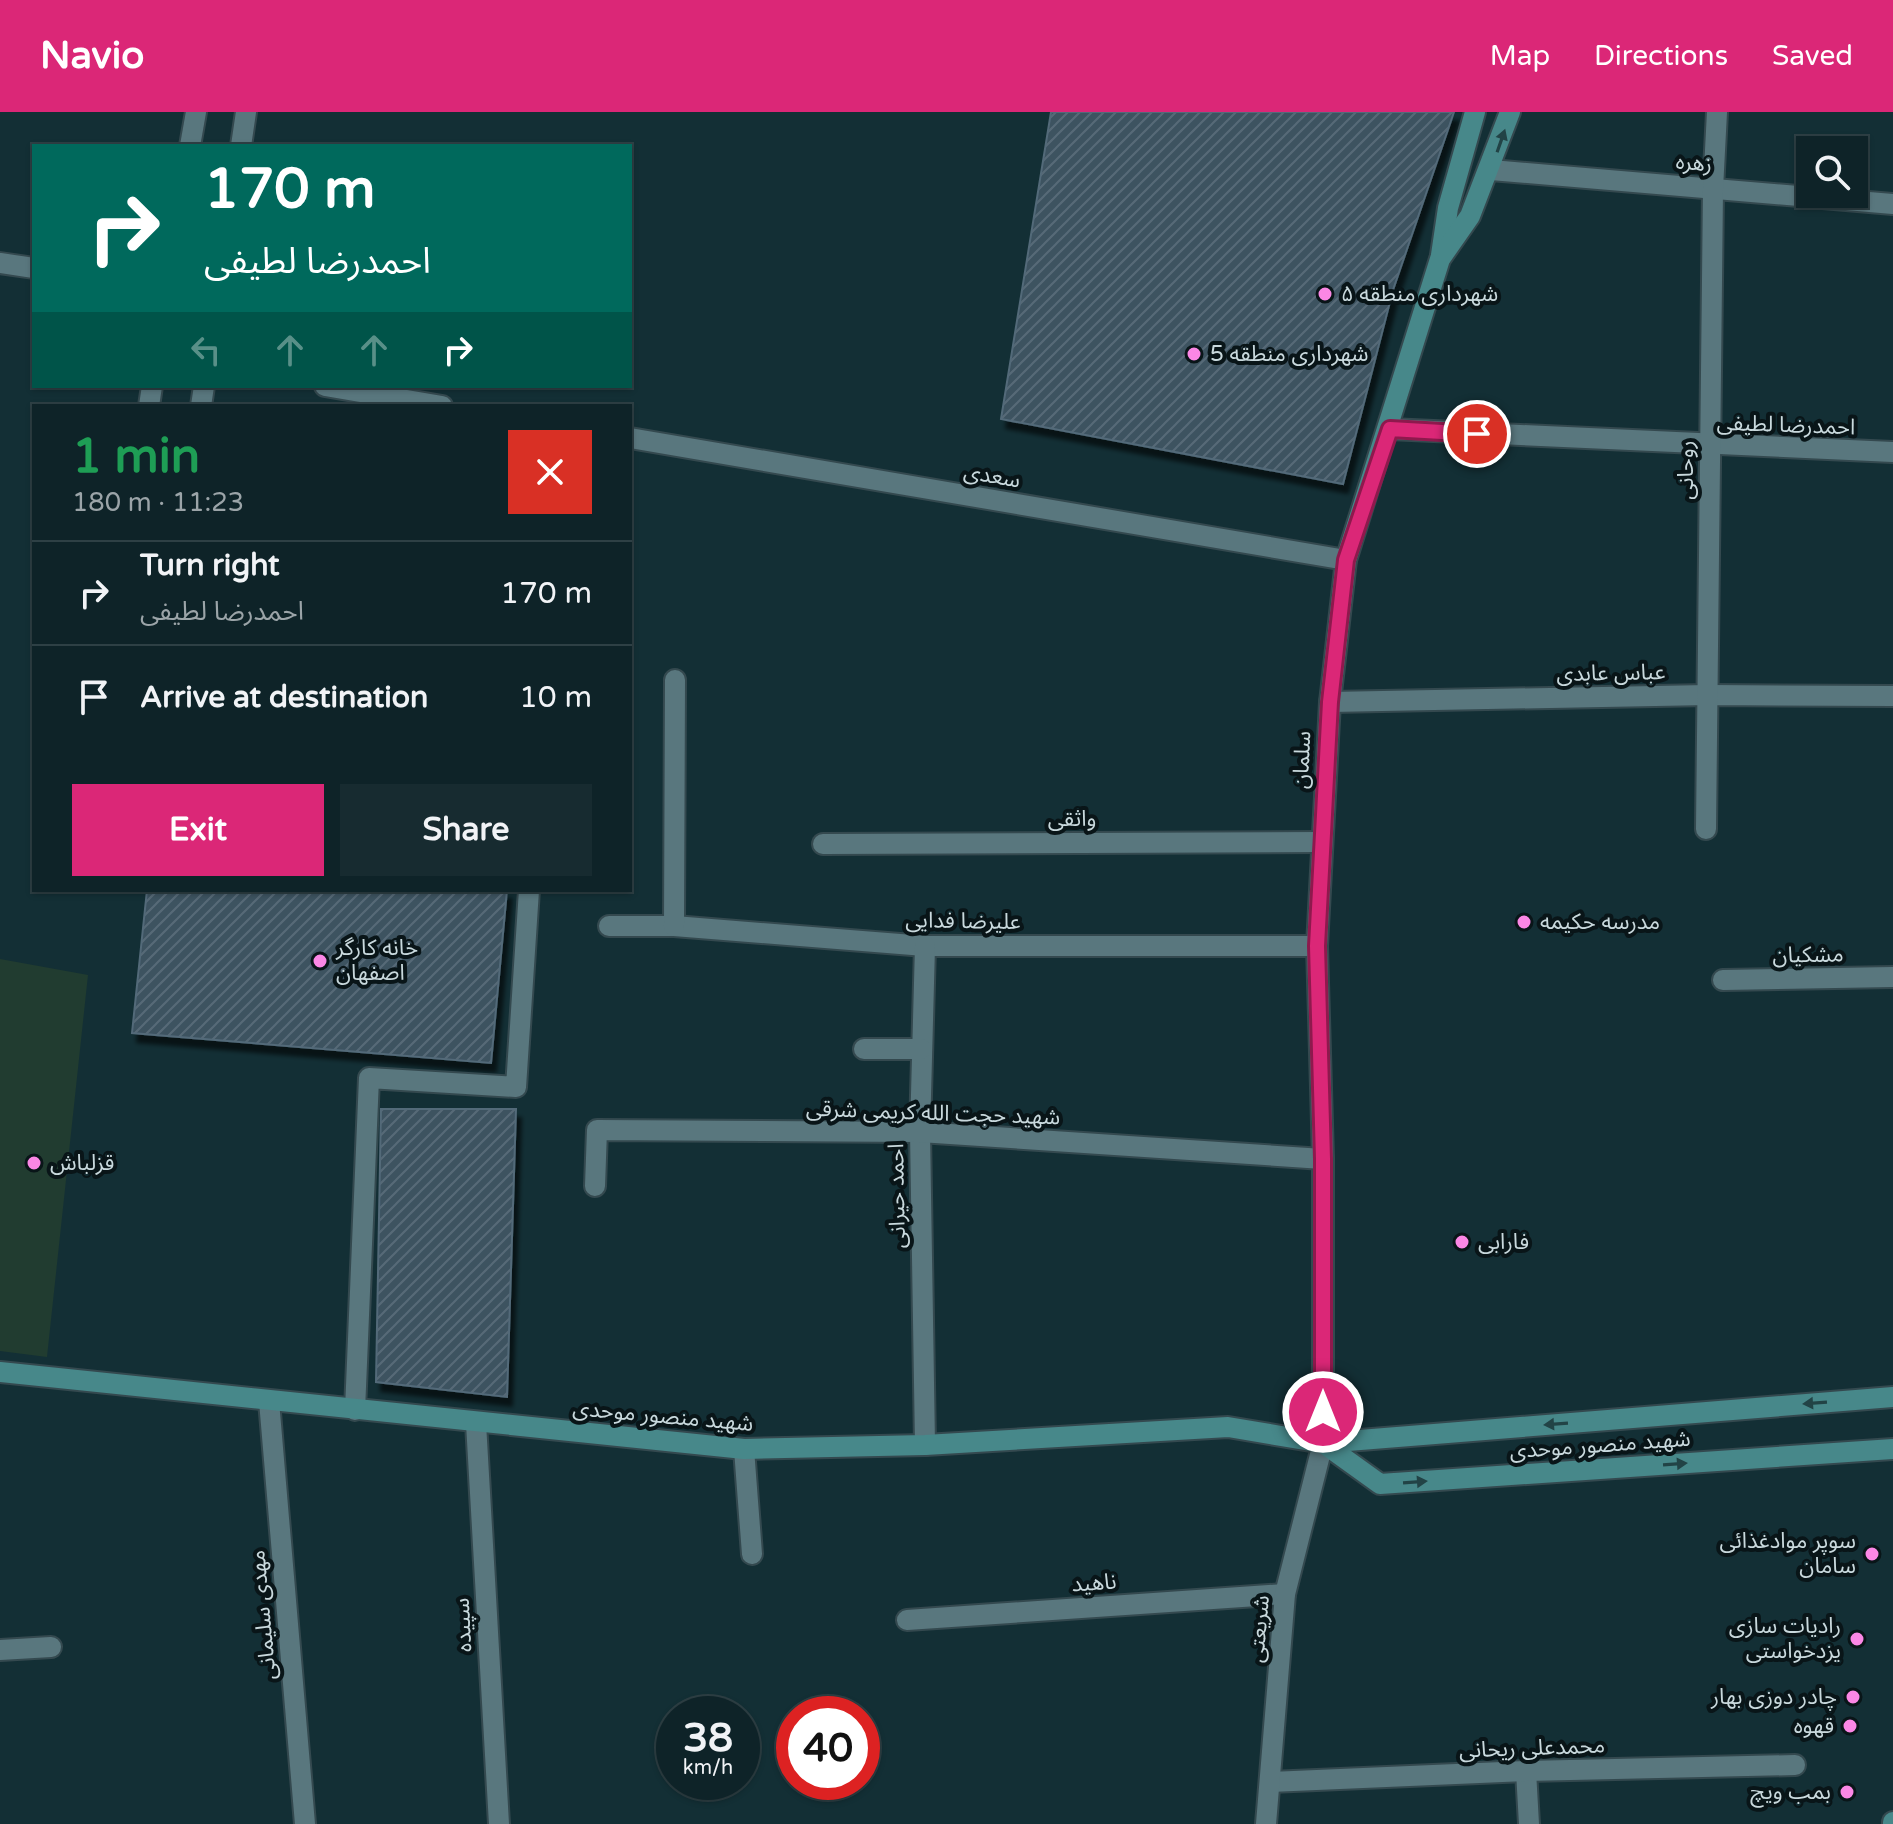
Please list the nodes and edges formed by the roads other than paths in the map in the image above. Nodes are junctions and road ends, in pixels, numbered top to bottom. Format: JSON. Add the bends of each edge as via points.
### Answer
{"nodes":[{"id":1,"x":196,"y":112,"type":"edge"},
{"id":2,"x":246,"y":112,"type":"edge"},
{"id":3,"x":1475,"y":112,"type":"edge"},
{"id":4,"x":1510,"y":112,"type":"edge"},
{"id":5,"x":1717,"y":112,"type":"edge"},
{"id":6,"x":190,"y":144,"type":"edge"},
{"id":7,"x":241,"y":144,"type":"edge"},
{"id":8,"x":1491,"y":170,"type":"junction"},
{"id":9,"x":1713,"y":189,"type":"junction"},
{"id":10,"x":1893,"y":204,"type":"edge"},
{"id":11,"x":1440,"y":259,"type":"junction"},
{"id":12,"x":0,"y":263,"type":"edge"},
{"id":13,"x":32,"y":268,"type":"edge"},
{"id":14,"x":337,"y":388,"type":"edge"},
{"id":15,"x":430,"y":404,"type":"edge"},
{"id":16,"x":1390,"y":429,"type":"junction"},
{"id":17,"x":632,"y":438,"type":"edge"},
{"id":18,"x":1710,"y":446,"type":"junction"},
{"id":19,"x":1893,"y":452,"type":"edge"},
{"id":20,"x":1346,"y":560,"type":"junction"},
{"id":21,"x":675,"y":680,"type":"dead end"},
{"id":22,"x":1708,"y":695,"type":"junction"},
{"id":23,"x":1893,"y":696,"type":"edge"},
{"id":24,"x":1330,"y":702,"type":"junction"},
{"id":25,"x":1706,"y":829,"type":"dead end"},
{"id":26,"x":1322,"y":842,"type":"junction"},
{"id":27,"x":823,"y":844,"type":"dead end"},
{"id":28,"x":529,"y":892,"type":"edge"},
{"id":29,"x":609,"y":926,"type":"dead end"},
{"id":30,"x":674,"y":926,"type":"junction"},
{"id":31,"x":925,"y":946,"type":"junction"},
{"id":32,"x":1317,"y":946,"type":"junction"},
{"id":33,"x":1893,"y":977,"type":"edge"},
{"id":34,"x":1723,"y":980,"type":"dead end"},
{"id":35,"x":864,"y":1049,"type":"dead end"},
{"id":36,"x":921,"y":1049,"type":"junction"},
{"id":37,"x":920,"y":1132,"type":"junction"},
{"id":38,"x":1323,"y":1159,"type":"junction"},
{"id":39,"x":595,"y":1186,"type":"dead end"},
{"id":40,"x":0,"y":1372,"type":"edge"},
{"id":41,"x":1893,"y":1397,"type":"edge"},
{"id":42,"x":269,"y":1401,"type":"junction"},
{"id":43,"x":355,"y":1410,"type":"junction"},
{"id":44,"x":476,"y":1423,"type":"junction"},
{"id":45,"x":1323,"y":1443,"type":"junction"},
{"id":46,"x":925,"y":1445,"type":"junction"},
{"id":47,"x":744,"y":1449,"type":"junction"},
{"id":48,"x":1893,"y":1449,"type":"edge"},
{"id":49,"x":752,"y":1554,"type":"dead end"},
{"id":50,"x":1285,"y":1594,"type":"junction"},
{"id":51,"x":907,"y":1620,"type":"dead end"},
{"id":52,"x":51,"y":1647,"type":"dead end"},
{"id":53,"x":0,"y":1650,"type":"edge"},
{"id":54,"x":1795,"y":1765,"type":"dead end"},
{"id":55,"x":1526,"y":1771,"type":"junction"},
{"id":56,"x":1270,"y":1782,"type":"junction"},
{"id":57,"x":305,"y":1824,"type":"edge"},
{"id":58,"x":499,"y":1824,"type":"edge"},
{"id":59,"x":1266,"y":1824,"type":"edge"},
{"id":60,"x":1529,"y":1824,"type":"edge"}],
"edges":[{"from":1,"to":6,"type":"street"},
{"from":2,"to":7,"type":"street"},
{"from":3,"to":11,"type":"street","via":[[1448,208]]},
{"from":8,"to":4,"type":"street","name":"سلمان","one_way":true},
{"from":5,"to":9,"type":"street","name":"روحانی"},
{"from":8,"to":9,"type":"street","name":"زهره"},
{"from":8,"to":11,"type":"street","name":"سلمان","via":[[1470,216]]},
{"from":9,"to":10,"type":"street","name":"زهره"},
{"from":9,"to":18,"type":"street","name":"روحانی"},
{"from":11,"to":16,"type":"street","name":"سلمان"},
{"from":12,"to":13,"type":"street"},
{"from":14,"to":15,"type":"street"},
{"from":16,"to":18,"type":"street","name":"احمدرضا لطیفی"},
{"from":16,"to":20,"type":"street","name":"سلمان"},
{"from":17,"to":20,"type":"street","name":"سعدی"},
{"from":18,"to":19,"type":"street","name":"احمدرضا لطیفی"},
{"from":18,"to":22,"type":"street","name":"روحانی"},
{"from":20,"to":24,"type":"street","name":"سلمان"},
{"from":21,"to":30,"type":"street"},
{"from":22,"to":23,"type":"street","name":"عباس عابدی"},
{"from":22,"to":24,"type":"street","name":"عباس عابدی"},
{"from":22,"to":25,"type":"street","name":"روحانی"},
{"from":24,"to":26,"type":"street","name":"سلمان"},
{"from":26,"to":27,"type":"street","name":"واثقی"},
{"from":26,"to":32,"type":"street","name":"سلمان"},
{"from":28,"to":43,"type":"street","via":[[516,1087],[369,1078]]},
{"from":29,"to":30,"type":"street","name":"علیرضا فدایی"},
{"from":30,"to":31,"type":"street","name":"علیرضا فدایی"},
{"from":31,"to":32,"type":"street","name":"علیرضا فدایی"},
{"from":31,"to":36,"type":"street","name":"احمد حیرانی"},
{"from":32,"to":38,"type":"street","name":"سلمان"},
{"from":33,"to":34,"type":"street","name":"مشکیان"},
{"from":35,"to":36,"type":"street"},
{"from":36,"to":37,"type":"street","name":"احمد حیرانی"},
{"from":37,"to":38,"type":"street","name":"شهید حجت الله کریمی شرقی"},
{"from":37,"to":39,"type":"street","name":"شهید حجت الله کریمی شرقی","via":[[597,1130]]},
{"from":37,"to":46,"type":"street","name":"احمد حیرانی"},
{"from":38,"to":45,"type":"street","name":"سلمان"},
{"from":40,"to":42,"type":"street","name":"شهید منصور موحدی"},
{"from":41,"to":45,"type":"street","name":"شهید منصور موحدی","one_way":true},
{"from":42,"to":43,"type":"street","name":"شهید منصور موحدی"},
{"from":42,"to":57,"type":"street","name":"مهدی سلیمانی"},
{"from":43,"to":44,"type":"street","name":"شهید منصور موحدی"},
{"from":44,"to":47,"type":"street","name":"شهید منصور موحدی"},
{"from":44,"to":58,"type":"street","name":"سپیده"},
{"from":45,"to":46,"type":"street","name":"شهید منصور موحدی","via":[[1228,1427]]},
{"from":45,"to":48,"type":"street","name":"شهید منصور موحدی","one_way":true,"via":[[1380,1484]]},
{"from":45,"to":50,"type":"street","name":"شریعتی"},
{"from":46,"to":47,"type":"street","name":"شهید منصور موحدی"},
{"from":47,"to":49,"type":"street"},
{"from":50,"to":51,"type":"street","name":"ناهید"},
{"from":50,"to":56,"type":"street","name":"شریعتی"},
{"from":52,"to":53,"type":"street"},
{"from":54,"to":55,"type":"street","name":"محمدعلی ریحانی"},
{"from":55,"to":56,"type":"street","name":"محمدعلی ریحانی"},
{"from":55,"to":60,"type":"street"},
{"from":56,"to":59,"type":"street","name":"شریعتی"}]}
